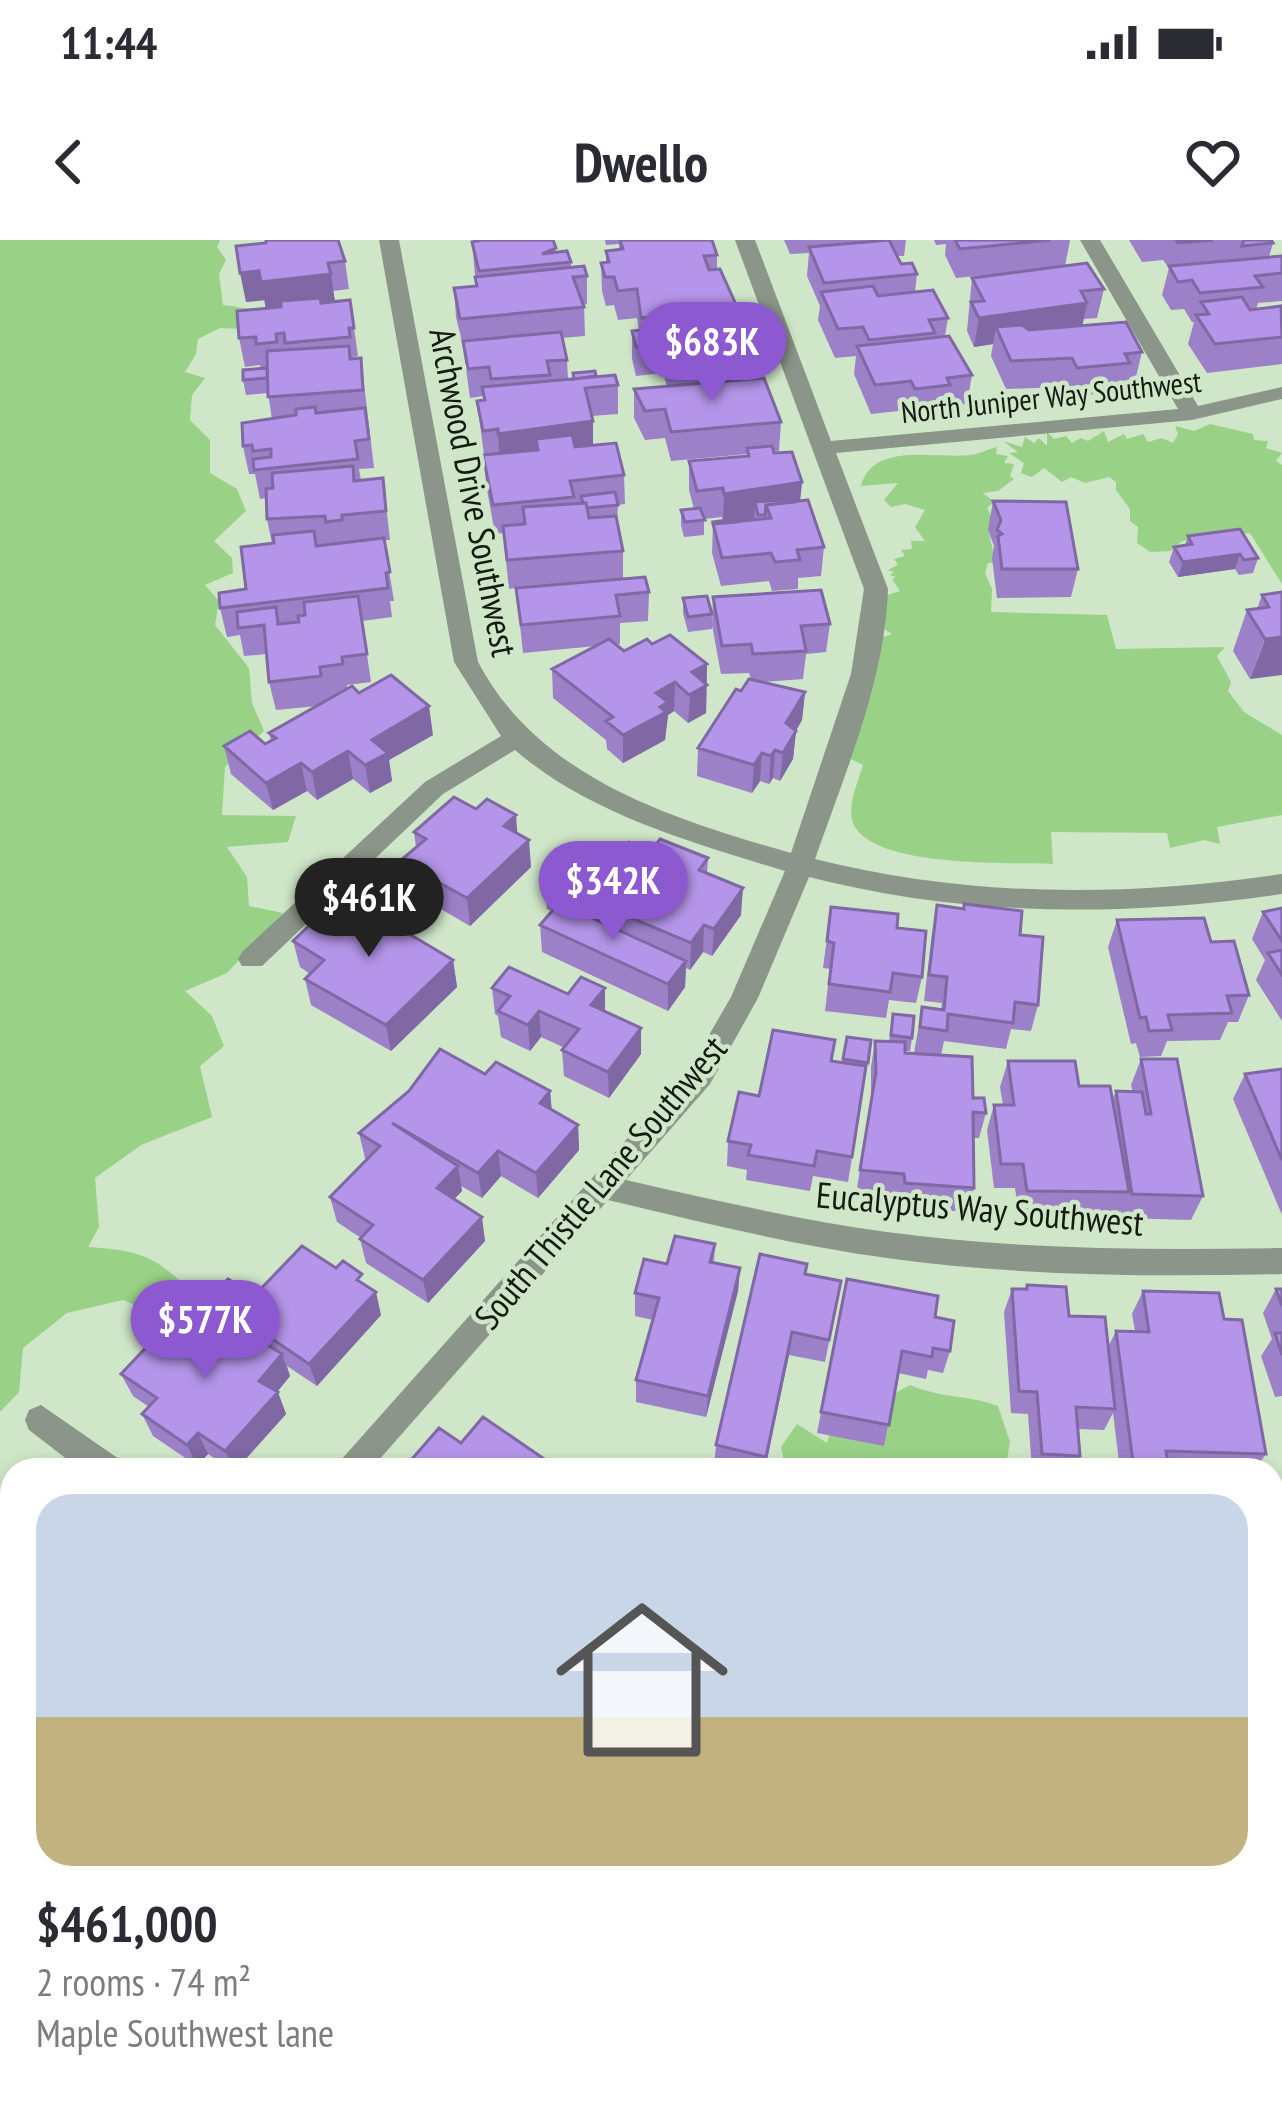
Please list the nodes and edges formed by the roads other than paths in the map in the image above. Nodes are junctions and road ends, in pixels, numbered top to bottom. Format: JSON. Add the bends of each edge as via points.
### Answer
{"nodes":[{"id":1,"x":389,"y":240,"type":"edge"},
{"id":2,"x":745,"y":240,"type":"edge"},
{"id":3,"x":1090,"y":240,"type":"edge"},
{"id":4,"x":1282,"y":394,"type":"edge"},
{"id":5,"x":1192,"y":414,"type":"junction"},
{"id":6,"x":825,"y":448,"type":"junction"},
{"id":7,"x":518,"y":737,"type":"junction"},
{"id":8,"x":803,"y":864,"type":"junction"},
{"id":9,"x":1282,"y":884,"type":"edge"},
{"id":10,"x":252,"y":959,"type":"dead end"},
{"id":11,"x":604,"y":1187,"type":"junction"},
{"id":12,"x":1282,"y":1261,"type":"edge"},
{"id":13,"x":41,"y":1420,"type":"dead end"},
{"id":14,"x":91,"y":1458,"type":"edge"},
{"id":15,"x":361,"y":1458,"type":"edge"}],
"edges":[{"from":1,"to":7,"type":"street","name":"Archwood Drive Southwest","via":[[466,662],[485,701]]},
{"from":2,"to":6,"type":"street","name":"South Thistle Lane Southwest"},
{"from":3,"to":5,"type":"street"},
{"from":4,"to":5,"type":"street","name":"North Juniper Way Southwest"},
{"from":5,"to":6,"type":"street","name":"North Juniper Way Southwest"},
{"from":6,"to":8,"type":"street","name":"South Thistle Lane Southwest","via":[[876,589],[877,632]]},
{"from":7,"to":8,"type":"street","name":"Archwood Drive Southwest","via":[[550,765],[615,800]]},
{"from":7,"to":10,"type":"street","via":[[434,788]]},
{"from":8,"to":9,"type":"street","name":"Archwood Drive Southwest","via":[[932,892],[1021,898],[1213,894]]},
{"from":8,"to":11,"type":"street","name":"South Thistle Lane Southwest","via":[[742,1010],[700,1076]]},
{"from":11,"to":12,"type":"street","name":"Eucalyptus Way Southwest","via":[[782,1228],[926,1250],[1138,1265]]},
{"from":11,"to":15,"type":"street","name":"South Thistle Lane Southwest"},
{"from":13,"to":14,"type":"street"}]}
